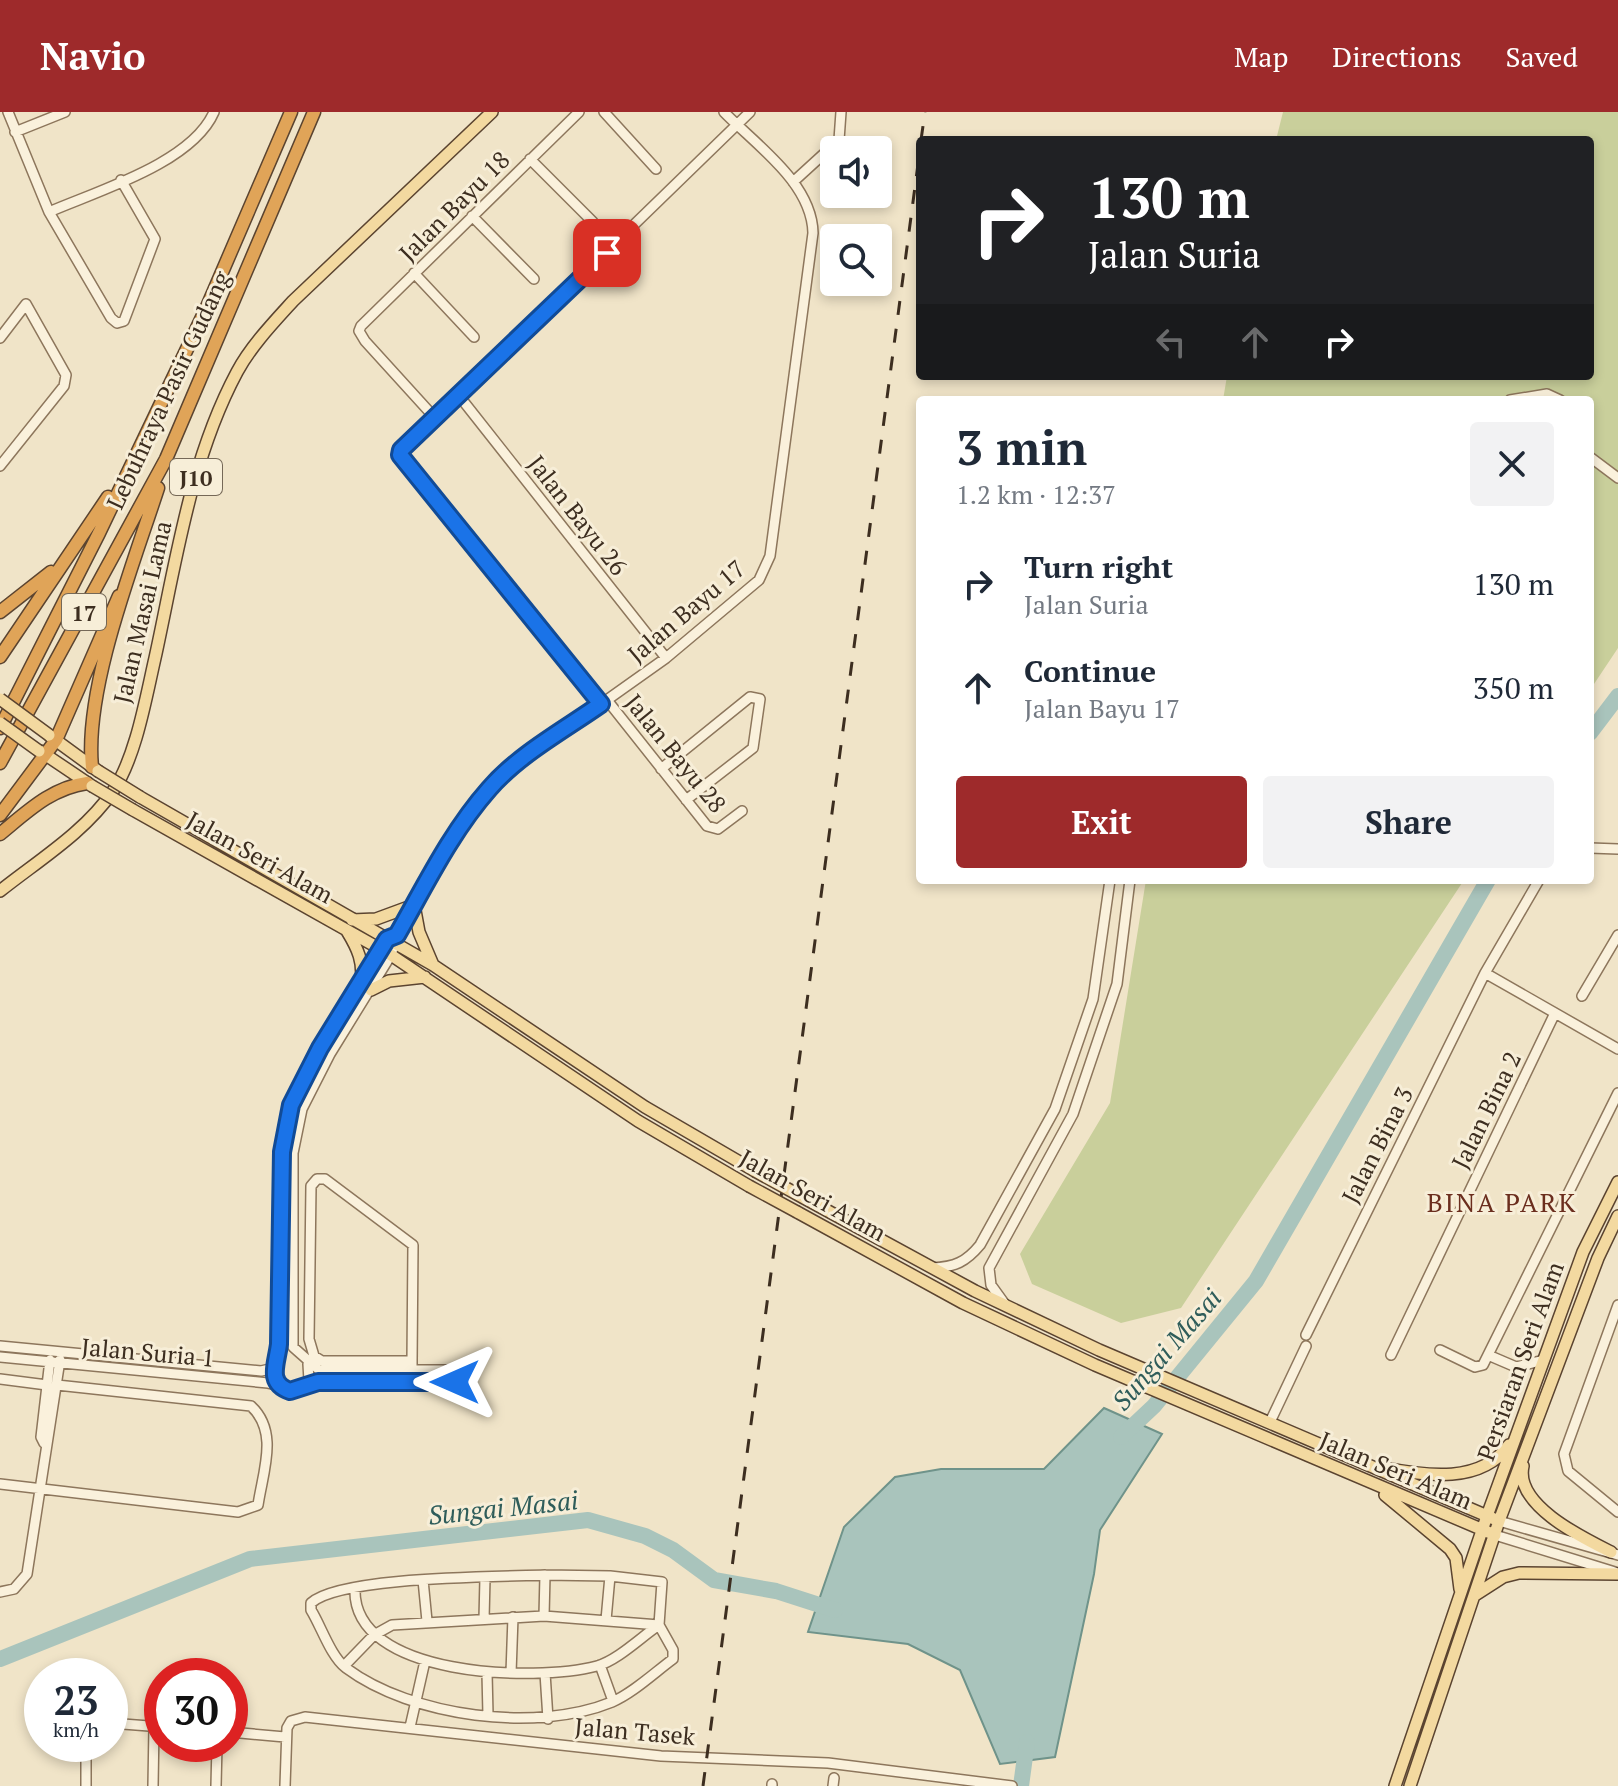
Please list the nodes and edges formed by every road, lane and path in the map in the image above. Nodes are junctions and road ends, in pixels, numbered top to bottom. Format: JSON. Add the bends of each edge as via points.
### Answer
{"nodes":[{"id":1,"x":8,"y":112,"type":"edge"},
{"id":2,"x":65,"y":112,"type":"edge"},
{"id":3,"x":214,"y":112,"type":"edge"},
{"id":4,"x":291,"y":112,"type":"edge"},
{"id":5,"x":314,"y":112,"type":"edge"},
{"id":6,"x":492,"y":112,"type":"edge"},
{"id":7,"x":579,"y":112,"type":"edge"},
{"id":8,"x":604,"y":112,"type":"edge"},
{"id":9,"x":724,"y":112,"type":"edge"},
{"id":10,"x":750,"y":112,"type":"edge"},
{"id":11,"x":841,"y":112,"type":"edge"},
{"id":12,"x":737,"y":125,"type":"junction"},
{"id":13,"x":15,"y":132,"type":"junction"},
{"id":14,"x":530,"y":159,"type":"junction"},
{"id":15,"x":656,"y":169,"type":"dead end"},
{"id":16,"x":121,"y":180,"type":"junction"},
{"id":17,"x":793,"y":182,"type":"junction"},
{"id":18,"x":49,"y":212,"type":"junction"},
{"id":19,"x":472,"y":216,"type":"junction"},
{"id":20,"x":593,"y":222,"type":"dead end"},
{"id":21,"x":414,"y":273,"type":"junction"},
{"id":22,"x":534,"y":279,"type":"dead end"},
{"id":23,"x":474,"y":337,"type":"dead end"},
{"id":24,"x":0,"y":338,"type":"edge"},
{"id":25,"x":460,"y":397,"type":"junction"},
{"id":26,"x":435,"y":418,"type":"junction"},
{"id":27,"x":166,"y":459,"type":"junction"},
{"id":28,"x":1594,"y":460,"type":"edge"},
{"id":29,"x":0,"y":466,"type":"edge"},
{"id":30,"x":128,"y":467,"type":"junction"},
{"id":31,"x":1618,"y":478,"type":"edge"},
{"id":32,"x":83,"y":536,"type":"junction"},
{"id":33,"x":131,"y":572,"type":"junction"},
{"id":34,"x":0,"y":612,"type":"edge"},
{"id":35,"x":0,"y":657,"type":"edge"},
{"id":36,"x":666,"y":658,"type":"junction"},
{"id":37,"x":0,"y":699,"type":"edge"},
{"id":38,"x":604,"y":702,"type":"junction"},
{"id":39,"x":0,"y":725,"type":"edge"},
{"id":40,"x":52,"y":738,"type":"junction"},
{"id":41,"x":43,"y":753,"type":"junction"},
{"id":42,"x":0,"y":763,"type":"edge"},
{"id":43,"x":95,"y":769,"type":"junction"},
{"id":44,"x":661,"y":769,"type":"junction"},
{"id":45,"x":89,"y":785,"type":"junction"},
{"id":46,"x":686,"y":800,"type":"junction"},
{"id":47,"x":742,"y":811,"type":"dead end"},
{"id":48,"x":0,"y":815,"type":"edge"},
{"id":49,"x":0,"y":834,"type":"edge"},
{"id":50,"x":1594,"y":848,"type":"edge"},
{"id":51,"x":1618,"y":849,"type":"edge"},
{"id":52,"x":1109,"y":884,"type":"edge"},
{"id":53,"x":1130,"y":884,"type":"edge"},
{"id":54,"x":1537,"y":884,"type":"edge"},
{"id":55,"x":0,"y":891,"type":"edge"},
{"id":56,"x":414,"y":905,"type":"junction"},
{"id":57,"x":349,"y":925,"type":"junction"},
{"id":58,"x":1618,"y":935,"type":"edge"},
{"id":59,"x":390,"y":945,"type":"junction"},
{"id":60,"x":433,"y":965,"type":"junction"},
{"id":61,"x":1485,"y":973,"type":"junction"},
{"id":62,"x":426,"y":977,"type":"junction"},
{"id":63,"x":366,"y":986,"type":"junction"},
{"id":64,"x":1582,"y":996,"type":"dead end"},
{"id":65,"x":1555,"y":1013,"type":"junction"},
{"id":66,"x":1618,"y":1049,"type":"edge"},
{"id":67,"x":1618,"y":1093,"type":"edge"},
{"id":68,"x":1618,"y":1182,"type":"edge"},
{"id":69,"x":1618,"y":1216,"type":"edge"},
{"id":70,"x":932,"y":1268,"type":"junction"},
{"id":71,"x":292,"y":1281,"type":"junction"},
{"id":72,"x":1005,"y":1305,"type":"junction"},
{"id":73,"x":1618,"y":1305,"type":"edge"},
{"id":74,"x":310,"y":1311,"type":"junction"},
{"id":75,"x":0,"y":1346,"type":"edge"},
{"id":76,"x":1440,"y":1350,"type":"dead end"},
{"id":77,"x":299,"y":1355,"type":"junction"},
{"id":78,"x":1391,"y":1355,"type":"dead end"},
{"id":79,"x":1488,"y":1355,"type":"junction"},
{"id":80,"x":0,"y":1357,"type":"edge"},
{"id":81,"x":55,"y":1358,"type":"junction"},
{"id":82,"x":1544,"y":1360,"type":"junction"},
{"id":83,"x":308,"y":1364,"type":"junction"},
{"id":84,"x":275,"y":1365,"type":"junction"},
{"id":85,"x":412,"y":1365,"type":"junction"},
{"id":86,"x":0,"y":1379,"type":"edge"},
{"id":87,"x":412,"y":1382,"type":"junction"},
{"id":88,"x":307,"y":1384,"type":"junction"},
{"id":89,"x":52,"y":1385,"type":"junction"},
{"id":90,"x":279,"y":1386,"type":"junction"},
{"id":91,"x":1270,"y":1422,"type":"junction"},
{"id":92,"x":1518,"y":1432,"type":"junction"},
{"id":93,"x":1530,"y":1438,"type":"junction"},
{"id":94,"x":1361,"y":1463,"type":"junction"},
{"id":95,"x":1357,"y":1477,"type":"junction"},
{"id":96,"x":0,"y":1484,"type":"edge"},
{"id":97,"x":38,"y":1489,"type":"junction"},
{"id":98,"x":1618,"y":1512,"type":"edge"},
{"id":99,"x":1487,"y":1516,"type":"junction"},
{"id":100,"x":1499,"y":1521,"type":"junction"},
{"id":101,"x":1483,"y":1530,"type":"junction"},
{"id":102,"x":1495,"y":1535,"type":"junction"},
{"id":103,"x":1614,"y":1553,"type":"edge"},
{"id":104,"x":1618,"y":1573,"type":"edge"},
{"id":105,"x":545,"y":1575,"type":"junction"},
{"id":106,"x":610,"y":1576,"type":"junction"},
{"id":107,"x":485,"y":1578,"type":"junction"},
{"id":108,"x":423,"y":1580,"type":"junction"},
{"id":109,"x":355,"y":1588,"type":"junction"},
{"id":110,"x":0,"y":1592,"type":"edge"},
{"id":111,"x":1475,"y":1595,"type":"junction"},
{"id":112,"x":1460,"y":1597,"type":"junction"},
{"id":113,"x":544,"y":1616,"type":"junction"},
{"id":114,"x":513,"y":1617,"type":"junction"},
{"id":115,"x":484,"y":1619,"type":"junction"},
{"id":116,"x":606,"y":1620,"type":"junction"},
{"id":117,"x":427,"y":1621,"type":"junction"},
{"id":118,"x":659,"y":1625,"type":"junction"},
{"id":119,"x":374,"y":1635,"type":"junction"},
{"id":120,"x":425,"y":1661,"type":"junction"},
{"id":121,"x":600,"y":1665,"type":"junction"},
{"id":122,"x":344,"y":1666,"type":"junction"},
{"id":123,"x":487,"y":1673,"type":"junction"},
{"id":124,"x":511,"y":1673,"type":"junction"},
{"id":125,"x":545,"y":1673,"type":"junction"},
{"id":126,"x":613,"y":1701,"type":"junction"},
{"id":127,"x":413,"y":1702,"type":"junction"},
{"id":128,"x":488,"y":1715,"type":"junction"},
{"id":129,"x":548,"y":1719,"type":"junction"},
{"id":130,"x":410,"y":1727,"type":"junction"},
{"id":131,"x":248,"y":1734,"type":"edge"},
{"id":132,"x":285,"y":1737,"type":"junction"},
{"id":133,"x":86,"y":1762,"type":"edge"},
{"id":134,"x":155,"y":1762,"type":"edge"},
{"id":135,"x":217,"y":1762,"type":"edge"},
{"id":136,"x":992,"y":1785,"type":"edge"},
{"id":137,"x":86,"y":1786,"type":"edge"},
{"id":138,"x":153,"y":1786,"type":"edge"},
{"id":139,"x":216,"y":1786,"type":"edge"},
{"id":140,"x":285,"y":1786,"type":"edge"},
{"id":141,"x":1011,"y":1786,"type":"edge"},
{"id":142,"x":1395,"y":1786,"type":"edge"},
{"id":143,"x":1410,"y":1786,"type":"edge"}],
"edges":[{"from":1,"to":13,"type":"street"},
{"from":2,"to":13,"type":"street"},
{"from":3,"to":16,"type":"street","via":[[180,152]]},
{"from":4,"to":30,"type":"highway","name":"Lebuhraya Pasir Gudang","number":"17","via":[[207,307]]},
{"from":5,"to":27,"type":"highway","name":"Lebuhraya Pasir Gudang","number":"17"},
{"from":6,"to":55,"type":"main road","name":"Jalan Masai Lama","number":"J10","via":[[293,301],[237,372],[192,487],[138,729],[115,788],[82,825]]},
{"from":7,"to":14,"type":"street","name":"Jalan Bayu 18"},
{"from":8,"to":15,"type":"street"},
{"from":9,"to":12,"type":"street","name":"Jalan Bayu 17"},
{"from":10,"to":12,"type":"street"},
{"from":11,"to":17,"type":"street","via":[[839,140]]},
{"from":12,"to":17,"type":"street","name":"Jalan Bayu 17"},
{"from":12,"to":25,"type":"street"},
{"from":13,"to":18,"type":"street"},
{"from":14,"to":19,"type":"street","name":"Jalan Bayu 18"},
{"from":14,"to":20,"type":"street"},
{"from":16,"to":18,"type":"street"},
{"from":16,"to":18,"type":"street","via":[[155,239],[124,321],[111,318]]},
{"from":17,"to":36,"type":"street","name":"Jalan Bayu 17","via":[[813,214],[813,233],[770,556],[759,580]]},
{"from":19,"to":21,"type":"street","name":"Jalan Bayu 18"},
{"from":19,"to":22,"type":"street"},
{"from":21,"to":23,"type":"street"},
{"from":21,"to":26,"type":"street","name":"Jalan Bayu 18","via":[[359,331]]},
{"from":24,"to":29,"type":"street","via":[[26,304],[66,375],[64,386]]},
{"from":25,"to":26,"type":"street"},
{"from":25,"to":36,"type":"street","name":"Jalan Bayu 26"},
{"from":26,"to":38,"type":"street","name":"Jalan Bayu 28","via":[[400,452]]},
{"from":27,"to":33,"type":"highway"},
{"from":27,"to":42,"type":"highway","name":"Lebuhraya Pasir Gudang","number":"17"},
{"from":28,"to":31,"type":"street"},
{"from":30,"to":32,"type":"highway"},
{"from":30,"to":39,"type":"highway","name":"Lebuhraya Pasir Gudang","number":"17"},
{"from":32,"to":34,"type":"highway","via":[[34,589]]},
{"from":32,"to":35,"type":"highway"},
{"from":33,"to":40,"type":"highway"},
{"from":33,"to":43,"type":"highway","via":[[94,705],[90,743]]},
{"from":36,"to":38,"type":"street","name":"Jalan Bayu 17"},
{"from":37,"to":40,"type":"main road","name":"Jalan Seri Alam","bridge":true},
{"from":38,"to":44,"type":"street","name":"Jalan Bayu 28"},
{"from":38,"to":56,"type":"street","name":"Jalan Bayu 17","via":[[488,789]]},
{"from":39,"to":41,"type":"main road","name":"Jalan Seri Alam","bridge":true},
{"from":40,"to":41,"type":"highway"},
{"from":40,"to":43,"type":"main road","name":"Jalan Seri Alam"},
{"from":41,"to":45,"type":"main road","name":"Jalan Seri Alam"},
{"from":41,"to":48,"type":"highway"},
{"from":43,"to":57,"type":"main road","name":"Jalan Seri Alam","bridge":true},
{"from":44,"to":46,"type":"street","name":"Jalan Bayu 28"},
{"from":44,"to":46,"type":"street","via":[[750,697],[760,699],[752,750]]},
{"from":45,"to":49,"type":"highway","via":[[63,788]]},
{"from":45,"to":57,"type":"main road","name":"Jalan Seri Alam","bridge":true},
{"from":46,"to":47,"type":"street","name":"Jalan Bayu 28","via":[[714,830]]},
{"from":50,"to":51,"type":"street"},
{"from":52,"to":70,"type":"street","via":[[1093,999],[1055,1109],[980,1245],[968,1260]]},
{"from":53,"to":72,"type":"street","via":[[1117,984],[1073,1114],[989,1268],[991,1285]]},
{"from":54,"to":61,"type":"street","name":"Jalan Bina 3"},
{"from":56,"to":57,"type":"main road"},
{"from":56,"to":59,"type":"street","name":"Jalan Bayu 17"},
{"from":56,"to":60,"type":"main road"},
{"from":57,"to":59,"type":"main road","name":"Jalan Seri Alam"},
{"from":57,"to":63,"type":"main road"},
{"from":58,"to":64,"type":"street"},
{"from":59,"to":60,"type":"main road","name":"Jalan Seri Alam"},
{"from":59,"to":62,"type":"main road","name":"Jalan Seri Alam"},
{"from":59,"to":63,"type":"street","name":"Jalan Bayu 17"},
{"from":60,"to":70,"type":"main road","name":"Jalan Seri Alam","bridge":true,"via":[[645,1107]]},
{"from":61,"to":65,"type":"street"},
{"from":61,"to":91,"type":"street","name":"Jalan Bina 3"},
{"from":62,"to":63,"type":"main road"},
{"from":62,"to":95,"type":"main road","name":"Jalan Seri Alam","bridge":true,"via":[[638,1121],[963,1303]]},
{"from":63,"to":71,"type":"street","via":[[302,1109],[293,1153]]},
{"from":63,"to":84,"type":"street","via":[[320,1048],[291,1105],[282,1152]]},
{"from":65,"to":66,"type":"street"},
{"from":65,"to":78,"type":"street","name":"Jalan Bina 2"},
{"from":67,"to":79,"type":"street"},
{"from":68,"to":82,"type":"main road","name":"Persiaran Seri Alam","via":[[1583,1252]]},
{"from":69,"to":93,"type":"main road","name":"Persiaran Seri Alam"},
{"from":70,"to":72,"type":"main road","name":"Jalan Seri Alam"},
{"from":71,"to":74,"type":"street","via":[[298,1306]]},
{"from":71,"to":77,"type":"street","via":[[291,1344]]},
{"from":72,"to":91,"type":"main road","name":"Jalan Seri Alam"},
{"from":73,"to":98,"type":"street","via":[[1564,1446],[1564,1463],[1590,1492]]},
{"from":74,"to":85,"type":"street","via":[[309,1339],[314,1356],[322,1361]]},
{"from":74,"to":85,"type":"street","via":[[311,1186],[325,1179],[413,1245]]},
{"from":75,"to":81,"type":"street"},
{"from":76,"to":79,"type":"street","via":[[1475,1367]]},
{"from":77,"to":83,"type":"street"},
{"from":77,"to":84,"type":"street","via":[[287,1355]]},
{"from":79,"to":82,"type":"street","via":[[1516,1367]]},
{"from":80,"to":81,"type":"street","name":"Jalan Suria 1"},
{"from":81,"to":84,"type":"street","name":"Jalan Suria 1","via":[[261,1371]]},
{"from":81,"to":89,"type":"street"},
{"from":81,"to":90,"type":"street","name":"Jalan Suria 1"},
{"from":82,"to":92,"type":"main road","name":"Persiaran Seri Alam"},
{"from":83,"to":85,"type":"street","via":[[319,1370]]},
{"from":83,"to":88,"type":"street"},
{"from":84,"to":90,"type":"street"},
{"from":85,"to":87,"type":"street"},
{"from":85,"to":87,"type":"street","via":[[453,1370],[459,1376],[455,1382]]},
{"from":86,"to":89,"type":"street"},
{"from":87,"to":88,"type":"street"},
{"from":88,"to":90,"type":"street","via":[[295,1391]]},
{"from":89,"to":97,"type":"street","via":[[49,1438]]},
{"from":89,"to":97,"type":"street","via":[[251,1406],[268,1434],[258,1505],[238,1512]]},
{"from":91,"to":94,"type":"main road","name":"Jalan Seri Alam"},
{"from":92,"to":94,"type":"main road","via":[[1502,1455],[1471,1472],[1414,1474]]},
{"from":92,"to":99,"type":"main road","name":"Persiaran Seri Alam"},
{"from":93,"to":100,"type":"main road","name":"Persiaran Seri Alam"},
{"from":93,"to":103,"type":"main road","via":[[1522,1473],[1531,1498],[1551,1517]]},
{"from":94,"to":99,"type":"main road","name":"Jalan Seri Alam"},
{"from":95,"to":101,"type":"main road","name":"Jalan Seri Alam"},
{"from":95,"to":112,"type":"main road","via":[[1392,1499],[1450,1549],[1456,1558]]},
{"from":96,"to":97,"type":"street"},
{"from":97,"to":110,"type":"street","via":[[26,1577],[14,1589]]},
{"from":99,"to":100,"type":"main road","name":"Jalan Seri Alam"},
{"from":99,"to":101,"type":"main road","name":"Persiaran Seri Alam"},
{"from":100,"to":102,"type":"main road","name":"Persiaran Seri Alam"},
{"from":100,"to":103,"type":"street","name":"Jalan Seri Alam"},
{"from":101,"to":102,"type":"main road","name":"Jalan Seri Alam"},
{"from":101,"to":112,"type":"main road","name":"Persiaran Seri Alam"},
{"from":102,"to":104,"type":"street","name":"Jalan Seri Alam"},
{"from":102,"to":111,"type":"main road","name":"Persiaran Seri Alam"},
{"from":104,"to":111,"type":"main road","via":[[1519,1573]]},
{"from":105,"to":106,"type":"street"},
{"from":105,"to":107,"type":"street"},
{"from":105,"to":113,"type":"street"},
{"from":106,"to":116,"type":"street"},
{"from":106,"to":118,"type":"street","via":[[662,1582]]},
{"from":107,"to":108,"type":"street"},
{"from":107,"to":115,"type":"street"},
{"from":108,"to":109,"type":"street"},
{"from":108,"to":117,"type":"street"},
{"from":109,"to":119,"type":"street","via":[[357,1612]]},
{"from":109,"to":122,"type":"street","via":[[311,1603]]},
{"from":111,"to":143,"type":"main road","name":"Persiaran Seri Alam"},
{"from":112,"to":142,"type":"main road","name":"Persiaran Seri Alam"},
{"from":113,"to":114,"type":"street"},
{"from":113,"to":116,"type":"street"},
{"from":114,"to":115,"type":"street"},
{"from":114,"to":124,"type":"street"},
{"from":115,"to":117,"type":"street"},
{"from":116,"to":118,"type":"street"},
{"from":117,"to":119,"type":"street","via":[[392,1625]]},
{"from":118,"to":121,"type":"street"},
{"from":118,"to":126,"type":"street","via":[[673,1659]]},
{"from":119,"to":120,"type":"street"},
{"from":119,"to":122,"type":"street"},
{"from":120,"to":123,"type":"street"},
{"from":120,"to":127,"type":"street"},
{"from":121,"to":125,"type":"street"},
{"from":121,"to":126,"type":"street"},
{"from":122,"to":127,"type":"street"},
{"from":123,"to":124,"type":"street"},
{"from":123,"to":128,"type":"street"},
{"from":124,"to":125,"type":"street"},
{"from":125,"to":129,"type":"street"},
{"from":126,"to":129,"type":"street"},
{"from":127,"to":128,"type":"street"},
{"from":127,"to":130,"type":"street"},
{"from":128,"to":129,"type":"street"},
{"from":130,"to":132,"type":"street","name":"Jalan Tasek","via":[[298,1717]]},
{"from":130,"to":136,"type":"street","name":"Jalan Tasek","via":[[661,1756],[828,1763]]},
{"from":131,"to":132,"type":"street"},
{"from":132,"to":140,"type":"street"},
{"from":133,"to":137,"type":"street"},
{"from":134,"to":138,"type":"street"},
{"from":135,"to":139,"type":"street"},
{"from":136,"to":141,"type":"street","name":"Jalan Tasek"}]}
